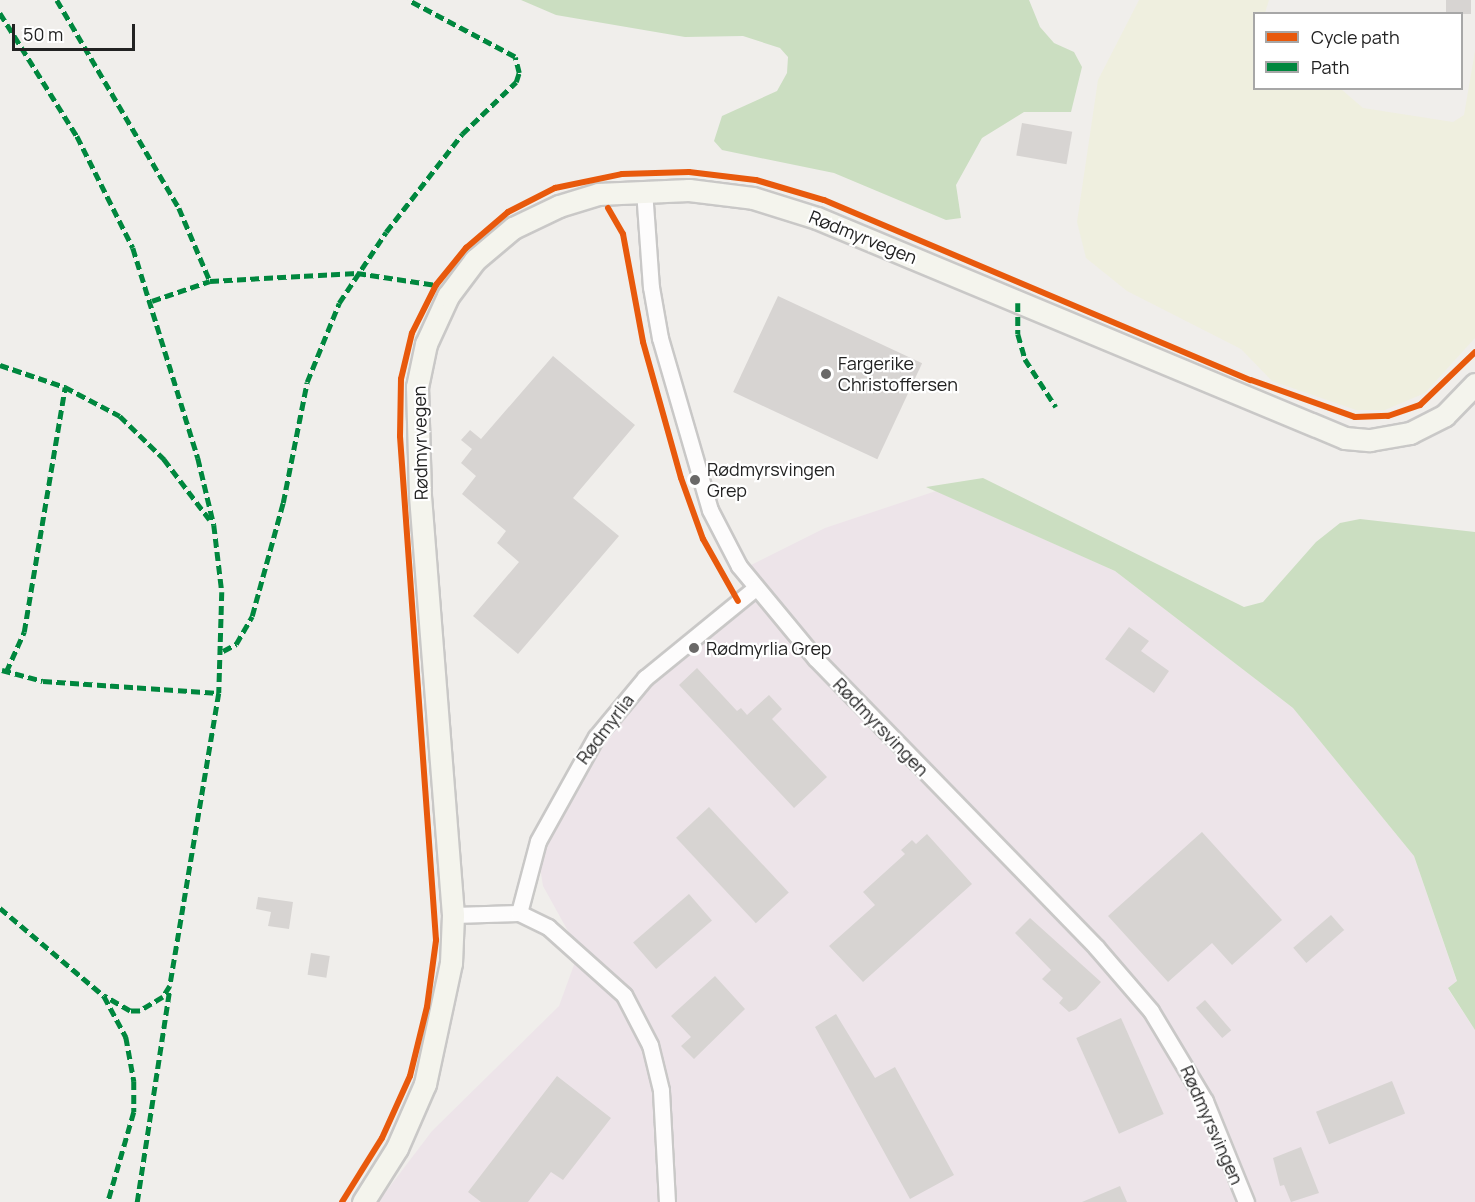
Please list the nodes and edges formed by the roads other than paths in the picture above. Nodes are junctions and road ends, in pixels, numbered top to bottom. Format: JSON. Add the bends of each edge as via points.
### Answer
{"nodes":[{"id":1,"x":644,"y":190,"type":"junction"},
{"id":2,"x":1475,"y":384,"type":"edge"},
{"id":3,"x":754,"y":589,"type":"junction"},
{"id":4,"x":519,"y":914,"type":"junction"},
{"id":5,"x":453,"y":915,"type":"junction"},
{"id":6,"x":363,"y":1202,"type":"edge"},
{"id":7,"x":667,"y":1202,"type":"edge"},
{"id":8,"x":1246,"y":1202,"type":"edge"}],
"edges":[{"from":1,"to":2,"type":"street","name":"Rødmyrvegen","via":[[753,198],[817,218],[1346,438],[1370,440],[1410,433],[1445,415]]},
{"from":1,"to":3,"type":"street","name":"Rødmyrsvingen","via":[[651,286],[675,392],[710,510]]},
{"from":1,"to":5,"type":"street","name":"Rødmyrvegen","via":[[598,194],[559,206],[492,244],[448,296],[420,368],[416,412],[420,494]]},
{"from":3,"to":4,"type":"street","name":"Rødmyrlia","via":[[645,678],[596,736],[538,841]]},
{"from":3,"to":8,"type":"street","name":"Rødmyrsvingen","via":[[850,694],[1096,947],[1151,1011],[1205,1101]]},
{"from":4,"to":5,"type":"street"},
{"from":4,"to":7,"type":"street","via":[[548,927],[624,995],[650,1045],[661,1090]]},
{"from":5,"to":6,"type":"street","name":"Rødmyrvegen","via":[[447,998],[430,1068],[397,1148]]}]}
